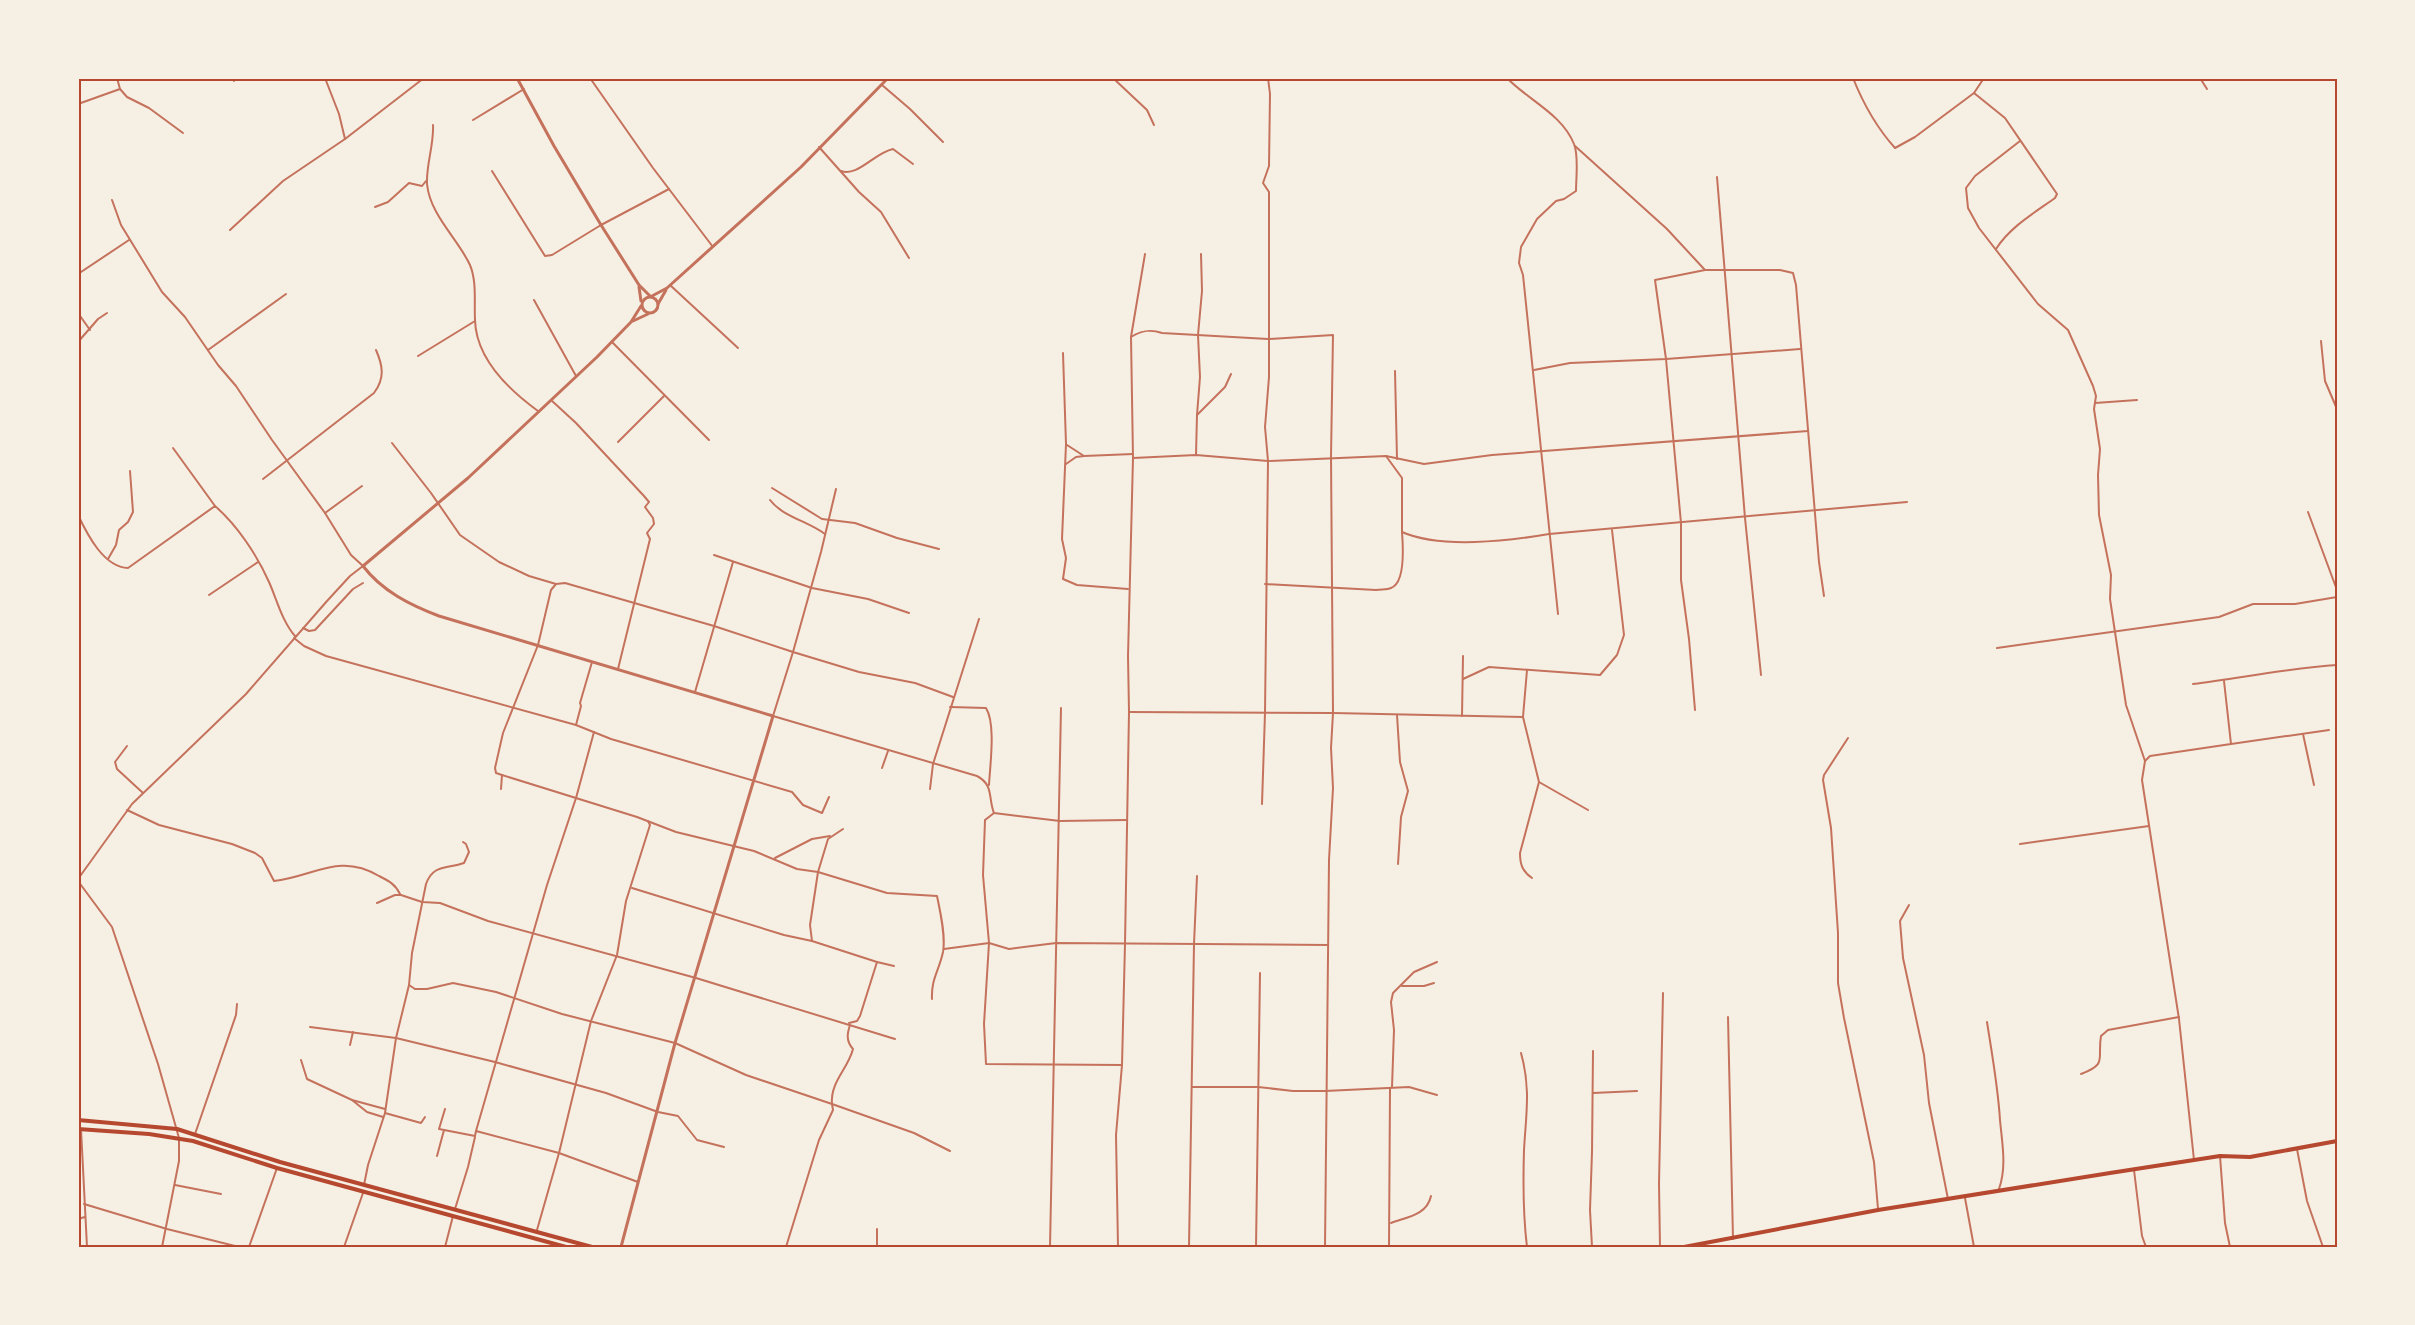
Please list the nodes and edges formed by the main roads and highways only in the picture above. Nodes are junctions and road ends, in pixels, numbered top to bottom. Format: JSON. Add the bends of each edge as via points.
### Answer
{"nodes":[{"id":1,"x":78,"y":1120,"type":"edge"},
{"id":2,"x":79,"y":1129,"type":"edge"},
{"id":3,"x":2337,"y":1141,"type":"edge"},
{"id":4,"x":566,"y":1247,"type":"edge"},
{"id":5,"x":592,"y":1247,"type":"edge"},
{"id":6,"x":1684,"y":1247,"type":"edge"}],
"edges":[{"from":1,"to":5,"type":"highway","via":[[177,1129],[280,1162]]},
{"from":2,"to":4,"type":"highway","via":[[180,1138]]},
{"from":3,"to":6,"type":"highway","via":[[1878,1210]]}]}
